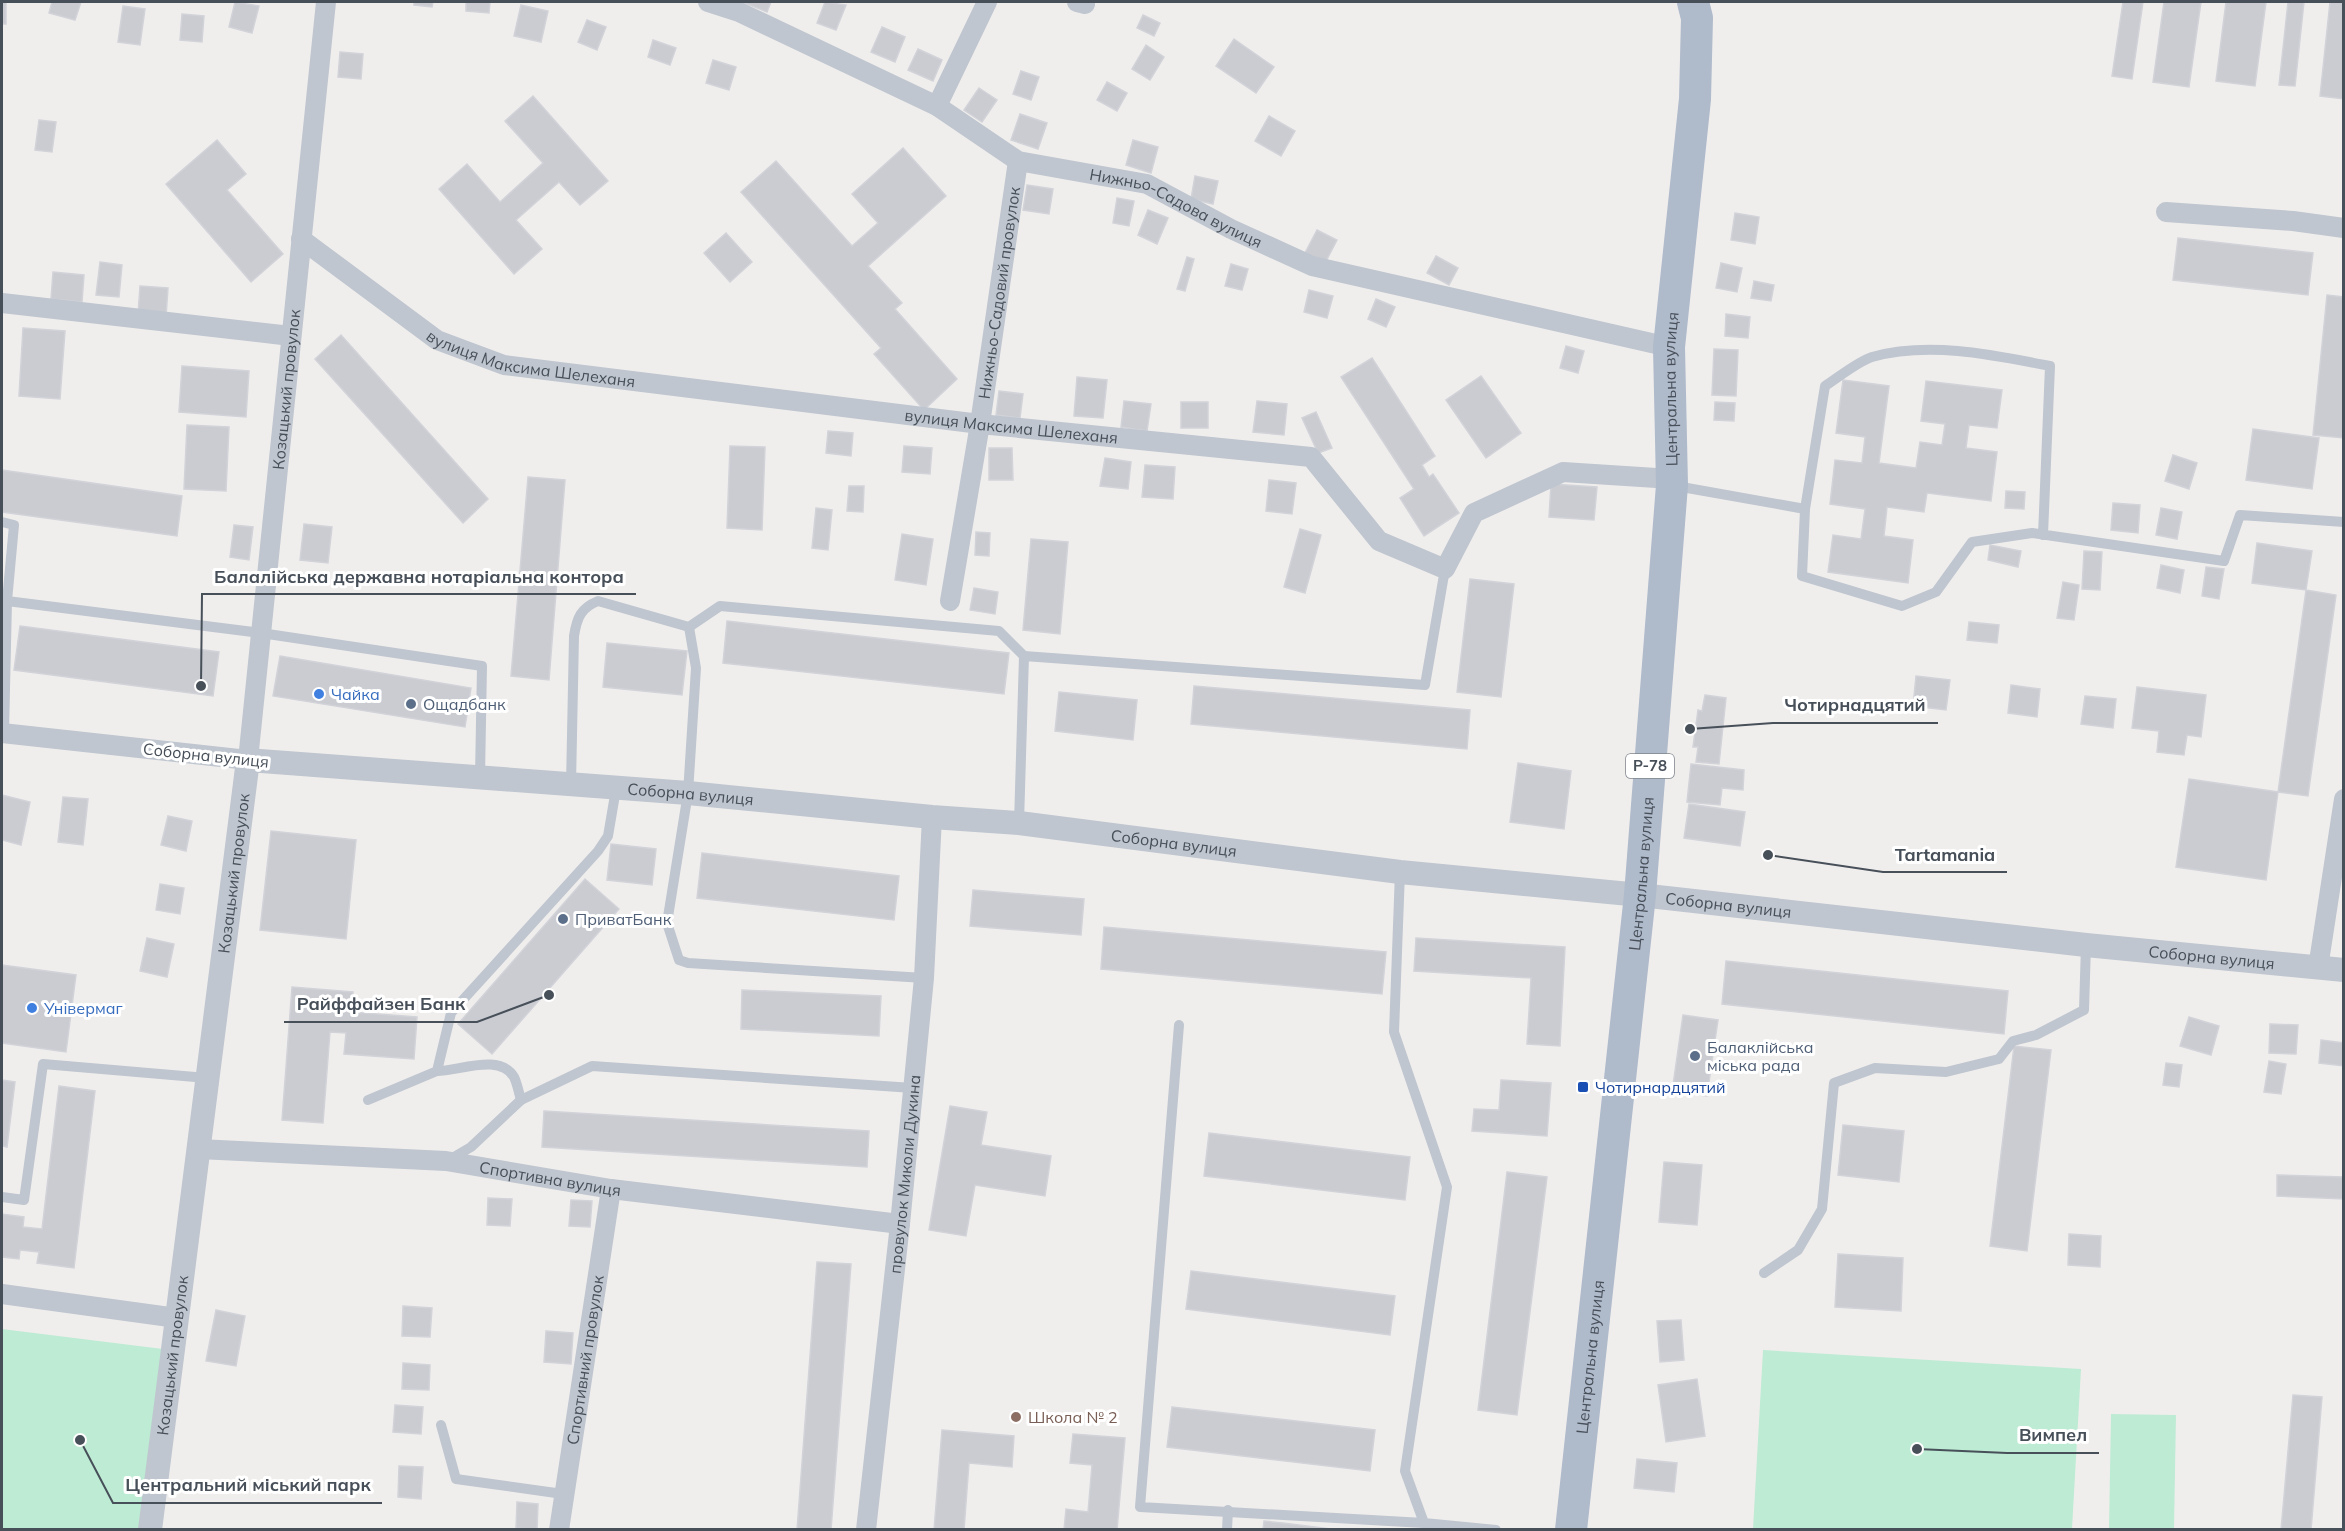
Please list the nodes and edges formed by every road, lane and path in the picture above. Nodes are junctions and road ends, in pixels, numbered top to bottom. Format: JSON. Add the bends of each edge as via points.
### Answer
{"nodes":[{"id":1,"x":326,"y":2,"type":"edge"},
{"id":2,"x":708,"y":2,"type":"edge"},
{"id":3,"x":987,"y":2,"type":"edge"},
{"id":4,"x":1697,"y":7,"type":"edge"},
{"id":5,"x":937,"y":106,"type":"junction"},
{"id":6,"x":1018,"y":161,"type":"junction"},
{"id":7,"x":2166,"y":212,"type":"dead end"},
{"id":8,"x":2343,"y":228,"type":"edge"},
{"id":9,"x":301,"y":239,"type":"junction"},
{"id":10,"x":2,"y":303,"type":"edge"},
{"id":11,"x":291,"y":336,"type":"junction"},
{"id":12,"x":1669,"y":347,"type":"junction"},
{"id":13,"x":980,"y":424,"type":"junction"},
{"id":14,"x":1672,"y":482,"type":"junction"},
{"id":15,"x":1805,"y":509,"type":"junction"},
{"id":16,"x":2,"y":522,"type":"edge"},
{"id":17,"x":2343,"y":522,"type":"edge"},
{"id":18,"x":2043,"y":535,"type":"junction"},
{"id":19,"x":1445,"y":568,"type":"junction"},
{"id":20,"x":6,"y":602,"type":"junction"},
{"id":21,"x":950,"y":602,"type":"dead end"},
{"id":22,"x":689,"y":627,"type":"junction"},
{"id":23,"x":261,"y":633,"type":"junction"},
{"id":24,"x":1024,"y":656,"type":"junction"},
{"id":25,"x":3,"y":733,"type":"edge"},
{"id":26,"x":248,"y":760,"type":"junction"},
{"id":27,"x":480,"y":778,"type":"junction"},
{"id":28,"x":571,"y":785,"type":"junction"},
{"id":29,"x":616,"y":789,"type":"junction"},
{"id":30,"x":688,"y":792,"type":"junction"},
{"id":31,"x":2343,"y":799,"type":"edge"},
{"id":32,"x":932,"y":817,"type":"junction"},
{"id":33,"x":1018,"y":823,"type":"junction"},
{"id":34,"x":1400,"y":872,"type":"junction"},
{"id":35,"x":1640,"y":895,"type":"junction"},
{"id":36,"x":2086,"y":945,"type":"junction"},
{"id":37,"x":2318,"y":968,"type":"junction"},
{"id":38,"x":2343,"y":970,"type":"edge"},
{"id":39,"x":924,"y":978,"type":"junction"},
{"id":40,"x":1179,"y":1025,"type":"dead end"},
{"id":41,"x":437,"y":1071,"type":"junction"},
{"id":42,"x":207,"y":1078,"type":"junction"},
{"id":43,"x":913,"y":1088,"type":"junction"},
{"id":44,"x":368,"y":1100,"type":"dead end"},
{"id":45,"x":521,"y":1100,"type":"junction"},
{"id":46,"x":198,"y":1149,"type":"junction"},
{"id":47,"x":446,"y":1161,"type":"junction"},
{"id":48,"x":611,"y":1189,"type":"junction"},
{"id":49,"x":2,"y":1197,"type":"edge"},
{"id":50,"x":900,"y":1224,"type":"junction"},
{"id":51,"x":1764,"y":1273,"type":"dead end"},
{"id":52,"x":2,"y":1294,"type":"edge"},
{"id":53,"x":177,"y":1318,"type":"junction"},
{"id":54,"x":441,"y":1425,"type":"dead end"},
{"id":55,"x":563,"y":1494,"type":"junction"},
{"id":56,"x":1228,"y":1510,"type":"junction"},
{"id":57,"x":1424,"y":1523,"type":"junction"},
{"id":58,"x":150,"y":1530,"type":"edge"},
{"id":59,"x":559,"y":1530,"type":"edge"},
{"id":60,"x":866,"y":1530,"type":"edge"},
{"id":61,"x":1227,"y":1530,"type":"edge"},
{"id":62,"x":1496,"y":1530,"type":"edge"},
{"id":63,"x":1571,"y":1530,"type":"edge"}],
"edges":[{"from":1,"to":9,"type":"street","name":"Козацький провулок"},
{"from":2,"to":5,"type":"street","name":"Нижньо-Садова вулиця","via":[[739,12]]},
{"from":3,"to":5,"type":"street"},
{"from":4,"to":12,"type":"main road","name":"Центральна вулиця","number":"Р-78","via":[[1695,99]]},
{"from":5,"to":6,"type":"street","name":"Нижньо-Садова вулиця"},
{"from":6,"to":12,"type":"street","name":"Нижньо-Садова вулиця","via":[[1147,184],[1312,266]]},
{"from":6,"to":13,"type":"street","name":"Нижньо-Садовий провулок"},
{"from":7,"to":8,"type":"street","via":[[2293,220]]},
{"from":9,"to":11,"type":"street","name":"Козацький провулок"},
{"from":9,"to":13,"type":"street","name":"вулиця Максима Шелеханя","via":[[437,340],[504,365]]},
{"from":10,"to":11,"type":"street"},
{"from":11,"to":23,"type":"street","name":"Козацький провулок"},
{"from":12,"to":14,"type":"main road","name":"Центральна вулиця","number":"Р-78"},
{"from":13,"to":19,"type":"street","name":"вулиця Максима Шелеханя","via":[[1311,457],[1378,541]]},
{"from":13,"to":21,"type":"street","name":"Нижньо-Садовий провулок"},
{"from":14,"to":15,"type":"lane"},
{"from":14,"to":19,"type":"street","via":[[1563,472],[1474,513]]},
{"from":14,"to":35,"type":"main road","name":"Центральна вулиця","number":"Р-78"},
{"from":15,"to":18,"type":"lane","via":[[1802,576],[1902,606],[1936,592],[1972,542],[2032,533]]},
{"from":15,"to":18,"type":"lane","via":[[1825,386],[1871,358],[1926,349],[2011,358],[2050,366]]},
{"from":16,"to":20,"type":"lane","via":[[14,525]]},
{"from":17,"to":18,"type":"lane","via":[[2240,515],[2224,561]]},
{"from":19,"to":24,"type":"lane","via":[[1425,685]]},
{"from":20,"to":23,"type":"lane"},
{"from":20,"to":25,"type":"lane"},
{"from":22,"to":24,"type":"lane","via":[[720,606],[999,631]]},
{"from":22,"to":28,"type":"lane","via":[[598,601],[580,613],[574,636]]},
{"from":22,"to":30,"type":"lane","via":[[696,668]]},
{"from":23,"to":26,"type":"street","name":"Козацький провулок"},
{"from":23,"to":27,"type":"lane","via":[[482,666]]},
{"from":24,"to":33,"type":"lane"},
{"from":25,"to":26,"type":"street","name":"Соборна вулиця"},
{"from":26,"to":27,"type":"street","name":"Соборна вулиця"},
{"from":26,"to":42,"type":"street","name":"Козацький провулок"},
{"from":27,"to":28,"type":"street","name":"Соборна вулиця"},
{"from":28,"to":29,"type":"street","name":"Соборна вулиця"},
{"from":29,"to":30,"type":"street","name":"Соборна вулиця"},
{"from":29,"to":41,"type":"lane","via":[[608,836],[598,852],[451,1013]]},
{"from":30,"to":32,"type":"street","name":"Соборна вулиця"},
{"from":30,"to":39,"type":"lane","via":[[667,923],[679,960]]},
{"from":31,"to":37,"type":"street"},
{"from":32,"to":33,"type":"street","name":"Соборна вулиця"},
{"from":32,"to":39,"type":"street","name":"провулок Миколи Дукина"},
{"from":33,"to":34,"type":"street","name":"Соборна вулиця"},
{"from":34,"to":35,"type":"street","name":"Соборна вулиця"},
{"from":34,"to":57,"type":"lane","via":[[1394,1032],[1447,1187],[1405,1471]]},
{"from":35,"to":36,"type":"street","name":"Соборна вулиця"},
{"from":35,"to":63,"type":"main road","name":"Центральна вулиця","number":"Р-78"},
{"from":36,"to":37,"type":"street","name":"Соборна вулиця"},
{"from":36,"to":51,"type":"lane","via":[[2084,1010],[2036,1035],[2013,1041],[1999,1059],[1946,1072],[1875,1068],[1834,1083],[1822,1209],[1798,1250]]},
{"from":37,"to":38,"type":"street","name":"Соборна вулиця"},
{"from":39,"to":43,"type":"street","name":"провулок Миколи Дукина"},
{"from":40,"to":56,"type":"lane","via":[[1140,1507]]},
{"from":41,"to":44,"type":"lane"},
{"from":41,"to":45,"type":"lane","via":[[500,1065],[513,1076]]},
{"from":42,"to":46,"type":"street","name":"Козацький провулок"},
{"from":42,"to":49,"type":"lane","via":[[43,1064],[24,1200]]},
{"from":43,"to":45,"type":"lane","via":[[592,1066]]},
{"from":43,"to":50,"type":"street","name":"провулок Миколи Дукина"},
{"from":45,"to":47,"type":"lane","via":[[471,1147]]},
{"from":46,"to":47,"type":"street","name":"Спортивна вулиця"},
{"from":46,"to":53,"type":"street","name":"Козацький провулок"},
{"from":47,"to":48,"type":"street","name":"Спортивна вулиця"},
{"from":48,"to":50,"type":"street","name":"Спортивна вулиця"},
{"from":48,"to":55,"type":"street","name":"Спортивний провулок"},
{"from":50,"to":60,"type":"street","name":"провулок Миколи Дукина"},
{"from":52,"to":53,"type":"street"},
{"from":53,"to":58,"type":"street","name":"Козацький провулок"},
{"from":54,"to":55,"type":"lane","via":[[456,1479]]},
{"from":55,"to":59,"type":"street","name":"Спортивний провулок"},
{"from":56,"to":57,"type":"lane"},
{"from":56,"to":61,"type":"lane"},
{"from":57,"to":62,"type":"lane"}]}
